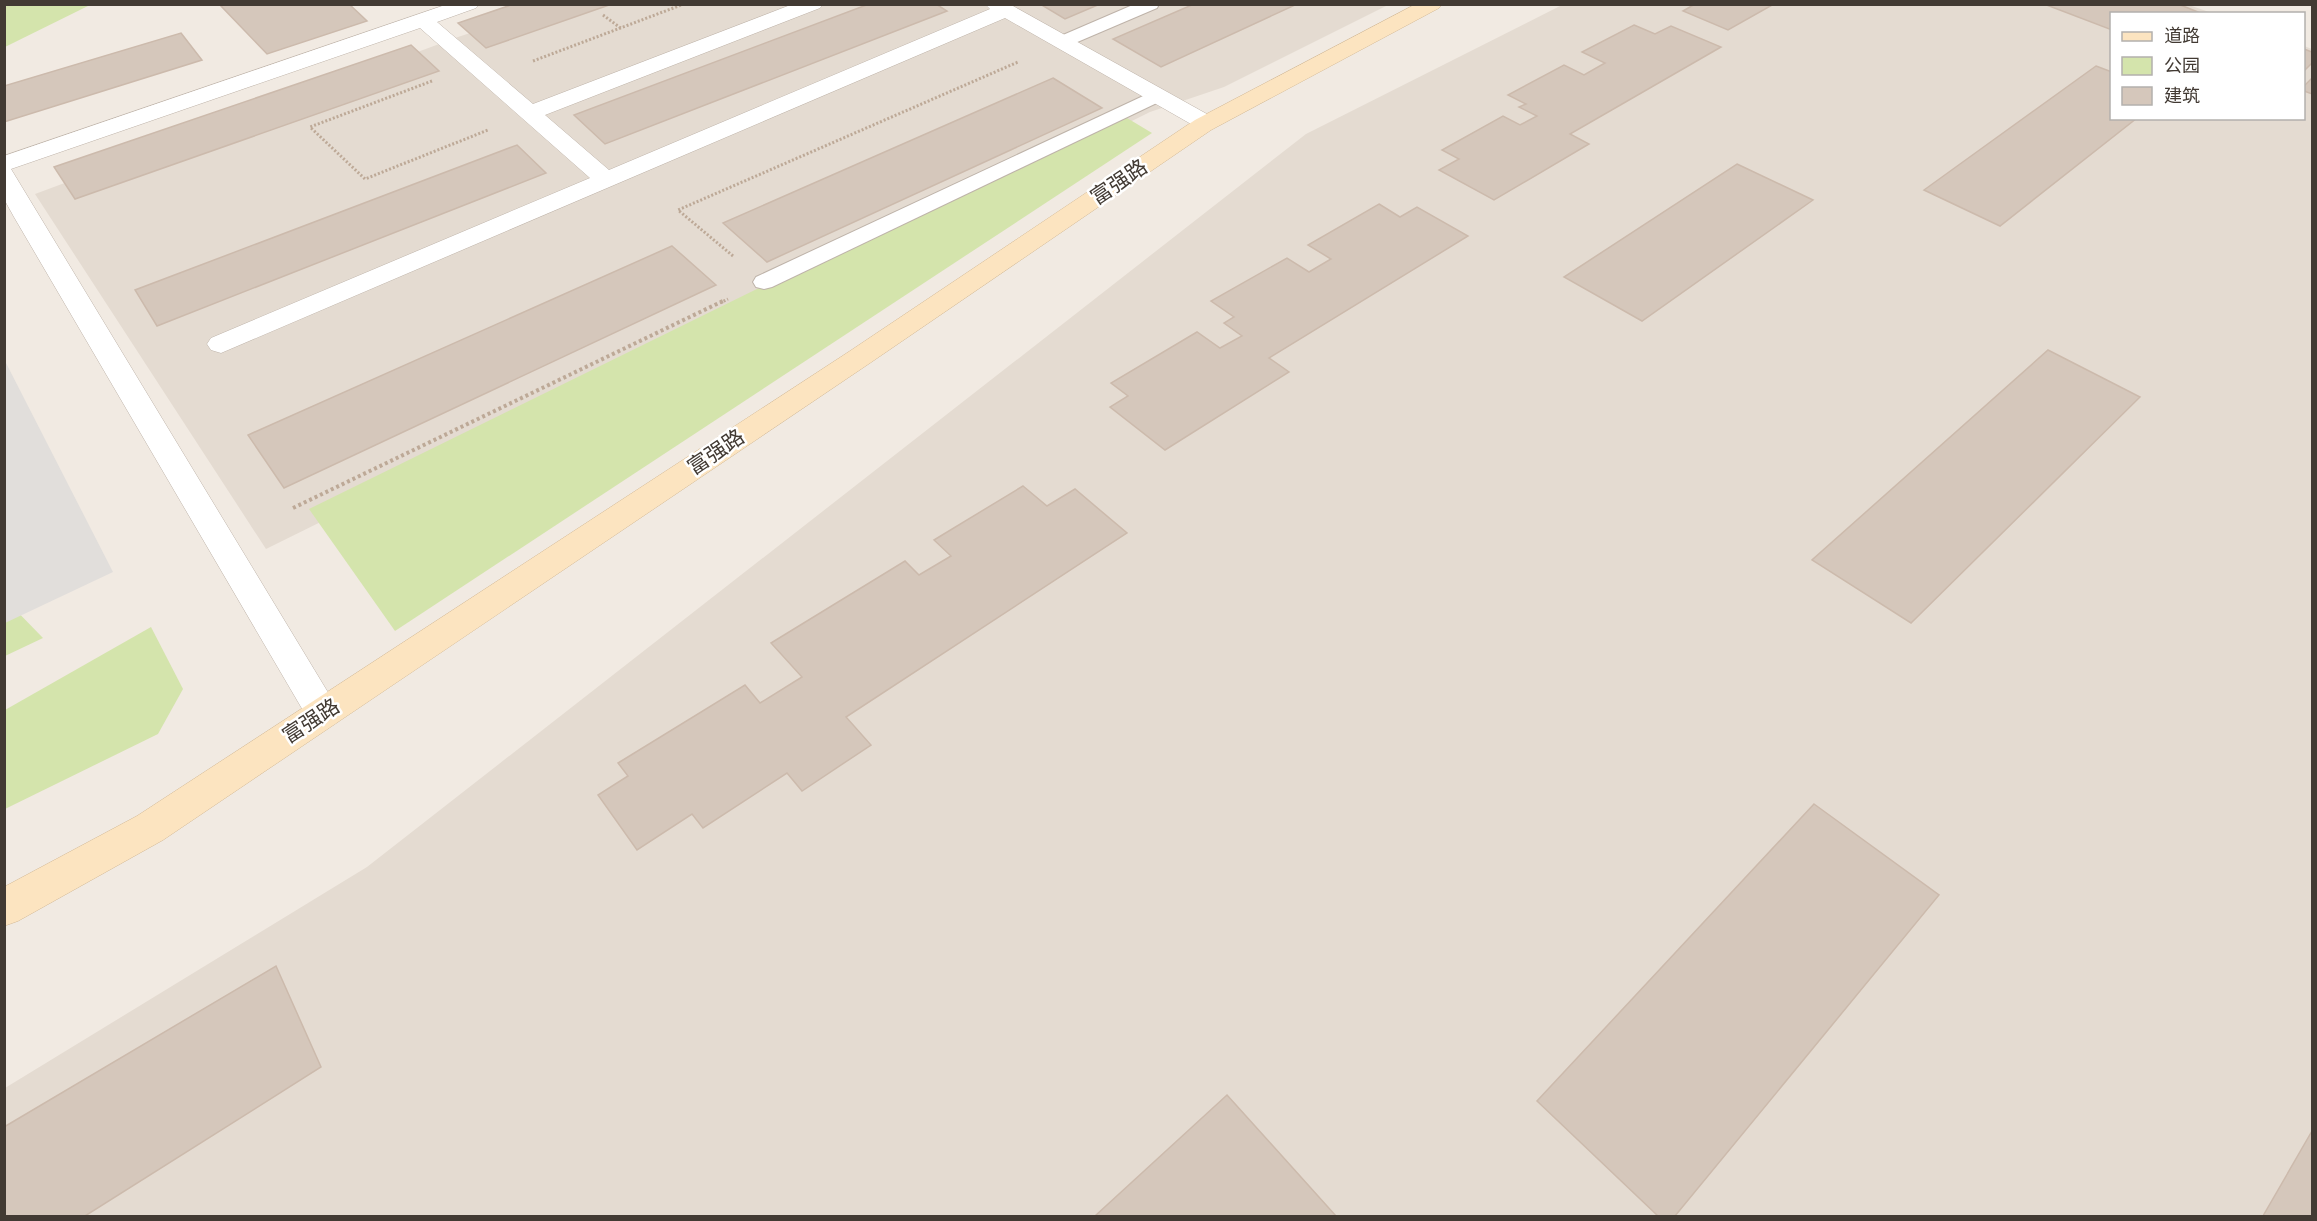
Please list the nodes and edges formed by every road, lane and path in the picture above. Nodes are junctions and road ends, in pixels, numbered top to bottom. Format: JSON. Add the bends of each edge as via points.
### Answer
{"nodes":[{"id":1,"x":469,"y":4,"type":"edge"},
{"id":2,"x":684,"y":4,"type":"edge"},
{"id":3,"x":813,"y":4,"type":"edge"},
{"id":4,"x":1151,"y":4,"type":"edge"},
{"id":5,"x":1432,"y":4,"type":"edge"},
{"id":6,"x":1000,"y":7,"type":"edge"},
{"id":7,"x":423,"y":20,"type":"junction"},
{"id":8,"x":1062,"y":42,"type":"junction"},
{"id":9,"x":532,"y":61,"type":"dead end"},
{"id":10,"x":475,"y":65,"type":"junction"},
{"id":11,"x":1156,"y":96,"type":"junction"},
{"id":12,"x":530,"y":113,"type":"junction"},
{"id":13,"x":1206,"y":123,"type":"junction"},
{"id":14,"x":4,"y":164,"type":"edge"},
{"id":15,"x":4,"y":176,"type":"edge"},
{"id":16,"x":605,"y":179,"type":"junction"},
{"id":17,"x":764,"y":282,"type":"junction"},
{"id":18,"x":221,"y":344,"type":"dead end"},
{"id":19,"x":293,"y":508,"type":"dead end"},
{"id":20,"x":323,"y":714,"type":"junction"},
{"id":21,"x":4,"y":908,"type":"edge"}],
"edges":[{"from":1,"to":7,"type":"street"},
{"from":2,"to":9,"type":"path"},
{"from":3,"to":12,"type":"street"},
{"from":4,"to":8,"type":"lane"},
{"from":5,"to":13,"type":"street","name":"富强路"},
{"from":6,"to":8,"type":"street"},
{"from":6,"to":16,"type":"street"},
{"from":7,"to":10,"type":"street"},
{"from":7,"to":14,"type":"street"},
{"from":8,"to":11,"type":"street"},
{"from":8,"to":17,"type":"path","via":[[678,210]]},
{"from":10,"to":12,"type":"street"},
{"from":10,"to":12,"type":"path","via":[[310,127],[365,179]]},
{"from":11,"to":13,"type":"street"},
{"from":11,"to":17,"type":"lane"},
{"from":12,"to":16,"type":"street"},
{"from":13,"to":20,"type":"street","name":"富强路"},
{"from":15,"to":20,"type":"street"},
{"from":16,"to":18,"type":"street"},
{"from":17,"to":19,"type":"path"},
{"from":20,"to":21,"type":"street","name":"富强路","via":[[150,828]]}]}
